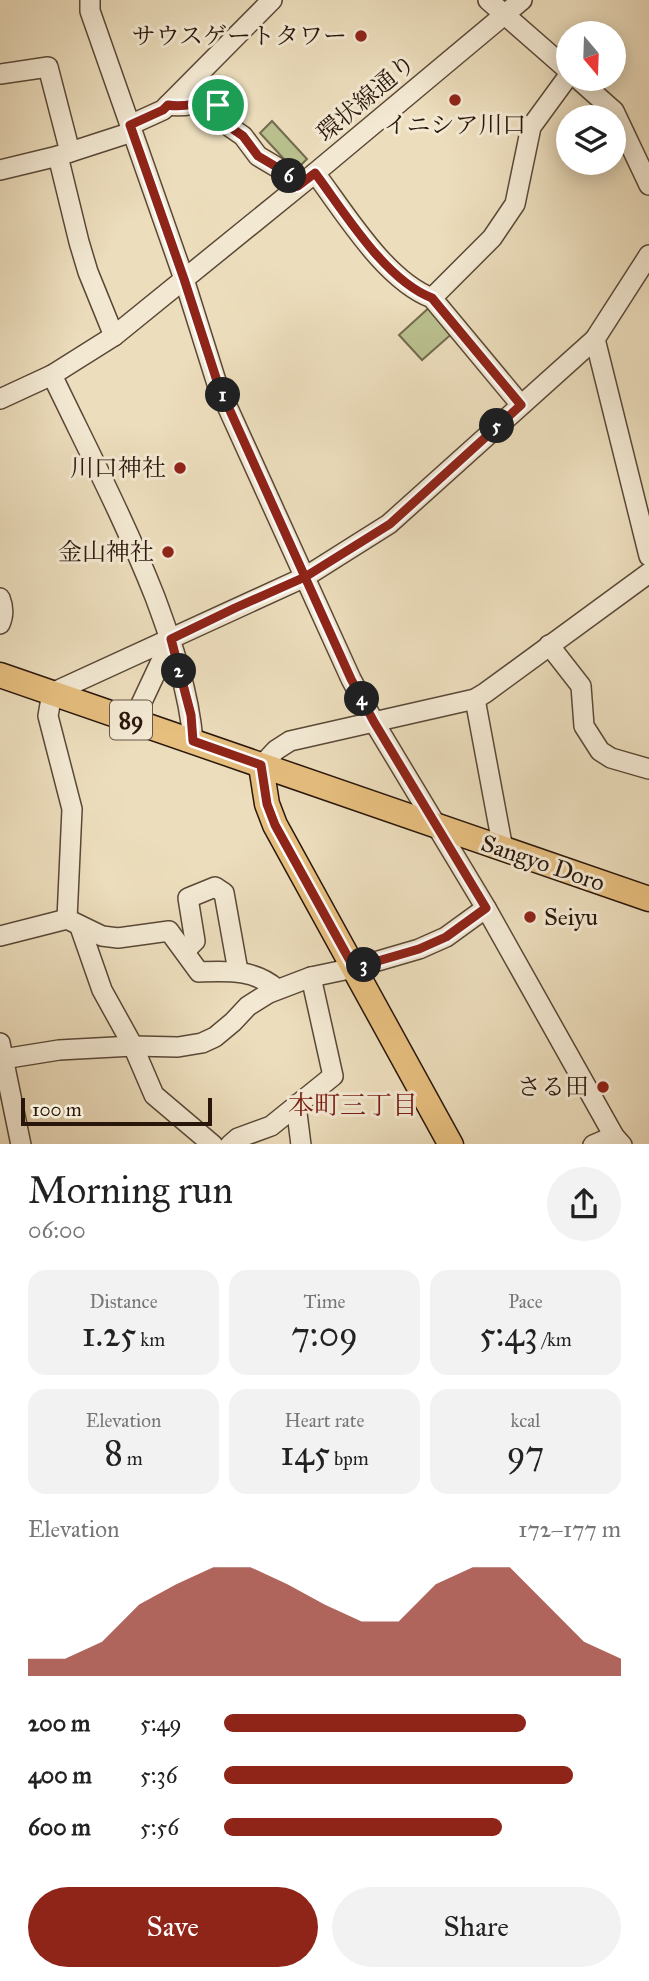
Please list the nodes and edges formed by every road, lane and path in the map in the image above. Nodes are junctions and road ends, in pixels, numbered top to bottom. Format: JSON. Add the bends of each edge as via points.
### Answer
{"nodes":[{"id":1,"x":90,"y":0,"type":"edge"},
{"id":2,"x":272,"y":0,"type":"edge"},
{"id":3,"x":488,"y":0,"type":"edge"},
{"id":4,"x":522,"y":0,"type":"edge"},
{"id":5,"x":505,"y":14,"type":"junction"},
{"id":6,"x":556,"y":61,"type":"edge"},
{"id":7,"x":0,"y":75,"type":"edge"},
{"id":8,"x":556,"y":91,"type":"edge"},
{"id":9,"x":592,"y":91,"type":"edge"},
{"id":10,"x":168,"y":105,"type":"junction"},
{"id":11,"x":131,"y":128,"type":"junction"},
{"id":12,"x":64,"y":154,"type":"junction"},
{"id":13,"x":0,"y":170,"type":"edge"},
{"id":14,"x":315,"y":173,"type":"junction"},
{"id":15,"x":649,"y":185,"type":"edge"},
{"id":16,"x":298,"y":186,"type":"junction"},
{"id":17,"x":649,"y":255,"type":"edge"},
{"id":18,"x":184,"y":279,"type":"junction"},
{"id":19,"x":432,"y":298,"type":"junction"},
{"id":20,"x":114,"y":336,"type":"junction"},
{"id":21,"x":595,"y":339,"type":"junction"},
{"id":22,"x":52,"y":374,"type":"junction"},
{"id":23,"x":0,"y":399,"type":"edge"},
{"id":24,"x":521,"y":405,"type":"junction"},
{"id":25,"x":649,"y":556,"type":"edge"},
{"id":26,"x":649,"y":573,"type":"edge"},
{"id":27,"x":305,"y":577,"type":"junction"},
{"id":28,"x":0,"y":598,"type":"edge"},
{"id":29,"x":0,"y":624,"type":"edge"},
{"id":30,"x":171,"y":639,"type":"junction"},
{"id":31,"x":549,"y":645,"type":"junction"},
{"id":32,"x":0,"y":675,"type":"edge"},
{"id":33,"x":52,"y":693,"type":"junction"},
{"id":34,"x":475,"y":699,"type":"junction"},
{"id":35,"x":133,"y":720,"type":"junction"},
{"id":36,"x":374,"y":722,"type":"junction"},
{"id":37,"x":193,"y":741,"type":"junction"},
{"id":38,"x":261,"y":765,"type":"junction"},
{"id":39,"x":649,"y":769,"type":"edge"},
{"id":40,"x":439,"y":828,"type":"junction"},
{"id":41,"x":503,"y":849,"type":"junction"},
{"id":42,"x":649,"y":899,"type":"edge"},
{"id":43,"x":486,"y":908,"type":"junction"},
{"id":44,"x":74,"y":923,"type":"junction"},
{"id":45,"x":0,"y":936,"type":"edge"},
{"id":46,"x":185,"y":951,"type":"junction"},
{"id":47,"x":354,"y":968,"type":"junction"},
{"id":48,"x":238,"y":971,"type":"junction"},
{"id":49,"x":311,"y":977,"type":"junction"},
{"id":50,"x":278,"y":989,"type":"junction"},
{"id":51,"x":132,"y":1046,"type":"junction"},
{"id":52,"x":1,"y":1051,"type":"edge"},
{"id":53,"x":296,"y":1105,"type":"junction"},
{"id":54,"x":618,"y":1140,"type":"edge"},
{"id":55,"x":20,"y":1144,"type":"edge"},
{"id":56,"x":213,"y":1144,"type":"edge"},
{"id":57,"x":230,"y":1144,"type":"edge"},
{"id":58,"x":301,"y":1144,"type":"edge"},
{"id":59,"x":452,"y":1144,"type":"edge"},
{"id":60,"x":593,"y":1144,"type":"edge"}],
"edges":[{"from":1,"to":11,"type":"street"},
{"from":2,"to":10,"type":"street"},
{"from":3,"to":5,"type":"street"},
{"from":4,"to":5,"type":"street","name":"環状線通り"},
{"from":5,"to":6,"type":"street"},
{"from":5,"to":14,"type":"street","name":"環状線通り"},
{"from":7,"to":12,"type":"street","via":[[48,67]]},
{"from":8,"to":19,"type":"street","via":[[531,127],[515,204],[492,238]]},
{"from":9,"to":15,"type":"street","via":[[614,111]]},
{"from":10,"to":11,"type":"street"},
{"from":10,"to":16,"type":"street","via":[[218,105],[230,127],[258,156]]},
{"from":11,"to":12,"type":"street"},
{"from":11,"to":18,"type":"street"},
{"from":12,"to":13,"type":"street"},
{"from":12,"to":20,"type":"street","via":[[79,242]]},
{"from":14,"to":16,"type":"street","name":"環状線通り"},
{"from":14,"to":19,"type":"street","via":[[386,267]]},
{"from":16,"to":18,"type":"street","name":"環状線通り"},
{"from":17,"to":21,"type":"street"},
{"from":18,"to":20,"type":"street","name":"環状線通り"},
{"from":18,"to":27,"type":"street","via":[[218,384]]},
{"from":19,"to":24,"type":"street"},
{"from":20,"to":22,"type":"street","name":"環状線通り"},
{"from":21,"to":24,"type":"street"},
{"from":21,"to":25,"type":"street"},
{"from":22,"to":23,"type":"street","name":"環状線通り"},
{"from":22,"to":30,"type":"street","via":[[138,554]]},
{"from":24,"to":27,"type":"street","via":[[390,524]]},
{"from":26,"to":31,"type":"street"},
{"from":27,"to":30,"type":"street"},
{"from":27,"to":36,"type":"street"},
{"from":28,"to":29,"type":"street","via":[[4,616]]},
{"from":30,"to":33,"type":"street"},
{"from":30,"to":35,"type":"street"},
{"from":30,"to":37,"type":"street","via":[[191,715]]},
{"from":31,"to":34,"type":"street"},
{"from":31,"to":39,"type":"street","via":[[580,686],[584,726],[600,751]]},
{"from":32,"to":33,"type":"main road","name":"Sangyo Doro","number":"89"},
{"from":33,"to":35,"type":"main road","name":"Sangyo Doro","number":"89"},
{"from":33,"to":44,"type":"street","via":[[48,716],[72,809]]},
{"from":34,"to":36,"type":"street"},
{"from":34,"to":41,"type":"street"},
{"from":35,"to":37,"type":"main road","name":"Sangyo Doro","number":"89"},
{"from":36,"to":38,"type":"street","via":[[290,741]]},
{"from":36,"to":40,"type":"street"},
{"from":37,"to":38,"type":"main road","name":"Sangyo Doro","number":"89"},
{"from":38,"to":40,"type":"main road","name":"Sangyo Doro","number":"89"},
{"from":38,"to":47,"type":"main road","via":[[275,825]]},
{"from":40,"to":41,"type":"main road","name":"Sangyo Doro","number":"89"},
{"from":40,"to":43,"type":"street"},
{"from":41,"to":42,"type":"main road","name":"Sangyo Doro","number":"89"},
{"from":43,"to":47,"type":"street","via":[[446,937]]},
{"from":43,"to":54,"type":"street"},
{"from":44,"to":45,"type":"street"},
{"from":44,"to":46,"type":"street","via":[[118,938],[169,931]]},
{"from":44,"to":51,"type":"street"},
{"from":46,"to":48,"type":"street","via":[[199,972]]},
{"from":46,"to":48,"type":"street","via":[[195,941],[188,898],[215,887],[224,892]]},
{"from":47,"to":49,"type":"street"},
{"from":47,"to":59,"type":"main road"},
{"from":48,"to":50,"type":"street"},
{"from":49,"to":50,"type":"street"},
{"from":49,"to":53,"type":"street","via":[[332,1076]]},
{"from":50,"to":51,"type":"street","via":[[248,1006],[233,1023],[202,1043]]},
{"from":51,"to":52,"type":"street"},
{"from":51,"to":56,"type":"street","via":[[154,1095]]},
{"from":52,"to":55,"type":"street"},
{"from":53,"to":57,"type":"street","via":[[271,1126]]},
{"from":53,"to":58,"type":"street"},
{"from":54,"to":60,"type":"street"}]}
